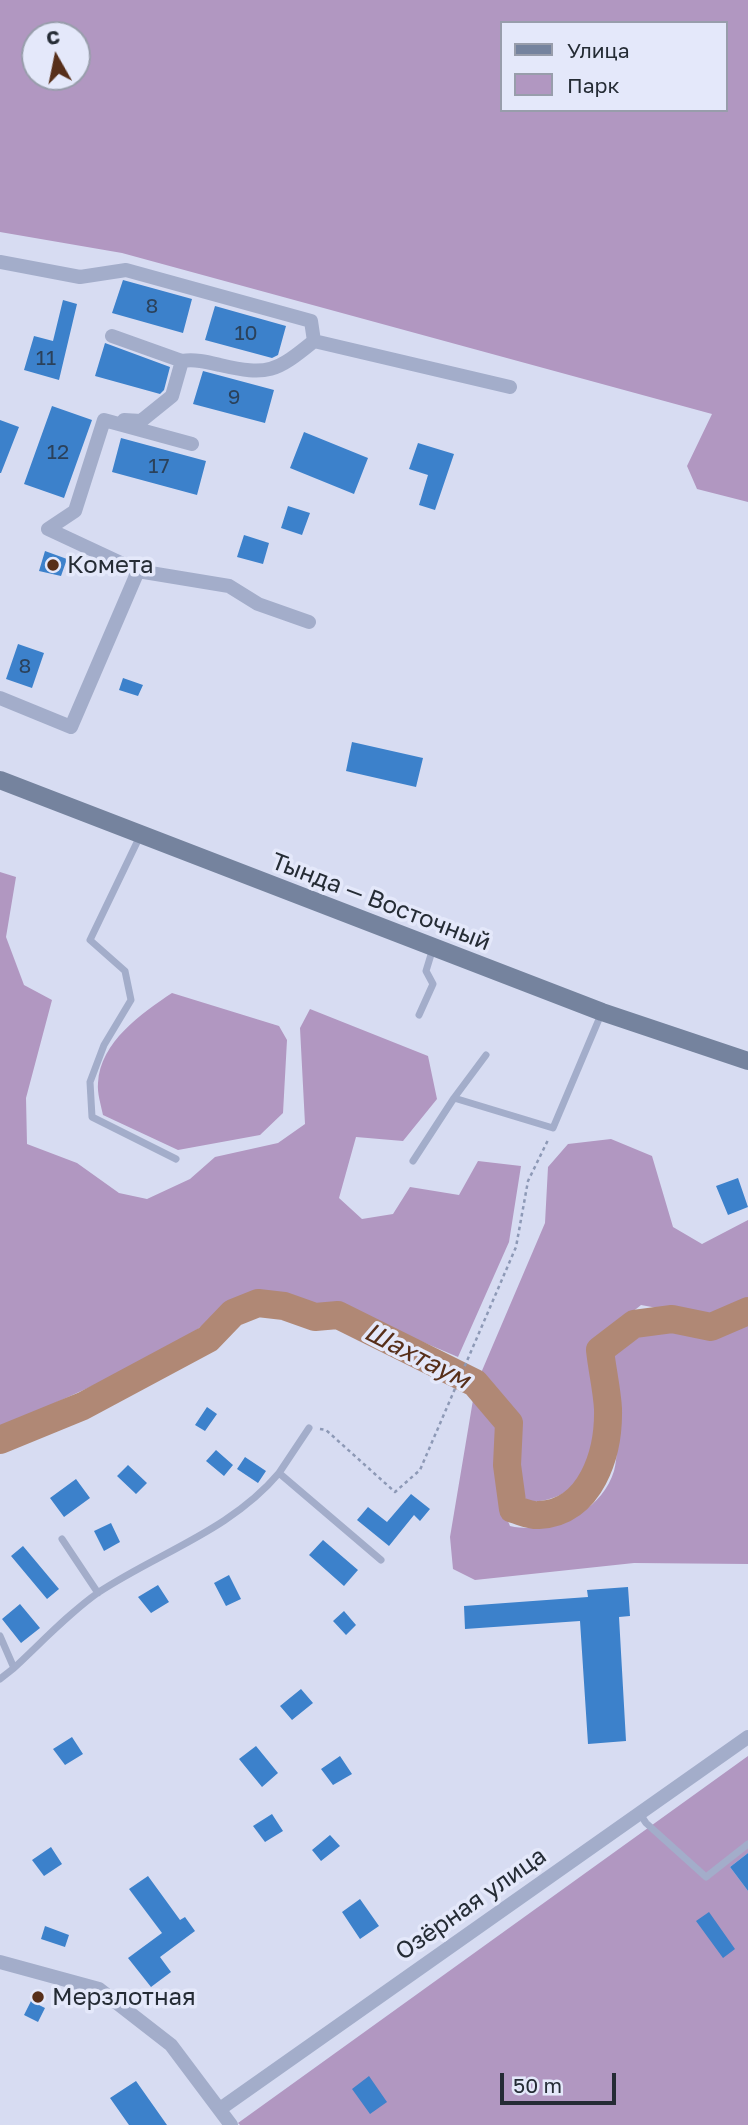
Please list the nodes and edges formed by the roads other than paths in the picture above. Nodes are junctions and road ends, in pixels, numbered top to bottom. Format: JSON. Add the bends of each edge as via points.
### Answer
{"nodes":[{"id":1,"x":0,"y":261,"type":"edge"},
{"id":2,"x":112,"y":337,"type":"dead end"},
{"id":3,"x":314,"y":341,"type":"junction"},
{"id":4,"x":182,"y":361,"type":"junction"},
{"id":5,"x":510,"y":387,"type":"dead end"},
{"id":6,"x":104,"y":420,"type":"junction"},
{"id":7,"x":192,"y":443,"type":"dead end"},
{"id":8,"x":138,"y":572,"type":"junction"},
{"id":9,"x":309,"y":622,"type":"dead end"},
{"id":10,"x":0,"y":698,"type":"edge"},
{"id":11,"x":0,"y":780,"type":"edge"},
{"id":12,"x":140,"y":836,"type":"junction"},
{"id":13,"x":434,"y":948,"type":"junction"},
{"id":14,"x":602,"y":1012,"type":"junction"},
{"id":15,"x":419,"y":1015,"type":"dead end"},
{"id":16,"x":485,"y":1055,"type":"dead end"},
{"id":17,"x":748,"y":1061,"type":"edge"},
{"id":18,"x":454,"y":1098,"type":"junction"},
{"id":19,"x":176,"y":1159,"type":"dead end"},
{"id":20,"x":413,"y":1161,"type":"dead end"},
{"id":21,"x":309,"y":1429,"type":"road end"},
{"id":22,"x":279,"y":1474,"type":"junction"},
{"id":23,"x":62,"y":1539,"type":"dead end"},
{"id":24,"x":381,"y":1560,"type":"dead end"},
{"id":25,"x":97,"y":1593,"type":"junction"},
{"id":26,"x":0,"y":1636,"type":"edge"},
{"id":27,"x":14,"y":1668,"type":"junction"},
{"id":28,"x":0,"y":1679,"type":"edge"},
{"id":29,"x":748,"y":1737,"type":"edge"},
{"id":30,"x":640,"y":1813,"type":"junction"},
{"id":31,"x":748,"y":1844,"type":"edge"},
{"id":32,"x":1,"y":1963,"type":"edge"},
{"id":33,"x":220,"y":2109,"type":"junction"},
{"id":34,"x":231,"y":2125,"type":"edge"}],
"edges":[{"from":1,"to":3,"type":"street","via":[[80,277],[126,270],[311,321]]},
{"from":2,"to":4,"type":"street"},
{"from":3,"to":4,"type":"street","via":[[278,368],[250,373],[193,359]]},
{"from":3,"to":5,"type":"street"},
{"from":4,"to":6,"type":"street","via":[[172,396],[161,406],[141,421]]},
{"from":6,"to":7,"type":"street"},
{"from":6,"to":8,"type":"street","via":[[75,511],[48,529]]},
{"from":8,"to":9,"type":"street","via":[[229,586],[258,604]]},
{"from":8,"to":10,"type":"street","via":[[71,727]]},
{"from":11,"to":12,"type":"street","name":"Тында — Восточный"},
{"from":12,"to":13,"type":"street","name":"Тында — Восточный"},
{"from":12,"to":19,"type":"lane","via":[[90,940],[125,971],[131,1000],[104,1045],[90,1082],[92,1117]]},
{"from":13,"to":14,"type":"street","name":"Тында — Восточный"},
{"from":13,"to":15,"type":"lane","via":[[426,971],[433,984]]},
{"from":14,"to":17,"type":"street","name":"Тында — Восточный"},
{"from":14,"to":18,"type":"lane","via":[[553,1128]]},
{"from":16,"to":18,"type":"lane"},
{"from":18,"to":20,"type":"lane"},
{"from":21,"to":22,"type":"lane"},
{"from":22,"to":24,"type":"lane"},
{"from":22,"to":25,"type":"lane","via":[[233,1517]]},
{"from":23,"to":25,"type":"lane"},
{"from":25,"to":27,"type":"lane"},
{"from":26,"to":27,"type":"lane"},
{"from":27,"to":28,"type":"lane"},
{"from":29,"to":30,"type":"street","name":"Озёрная улица"},
{"from":30,"to":31,"type":"lane","via":[[706,1877]]},
{"from":30,"to":33,"type":"street","name":"Озёрная улица"},
{"from":32,"to":33,"type":"street","via":[[99,1989],[172,2045]]},
{"from":33,"to":34,"type":"street"}]}
